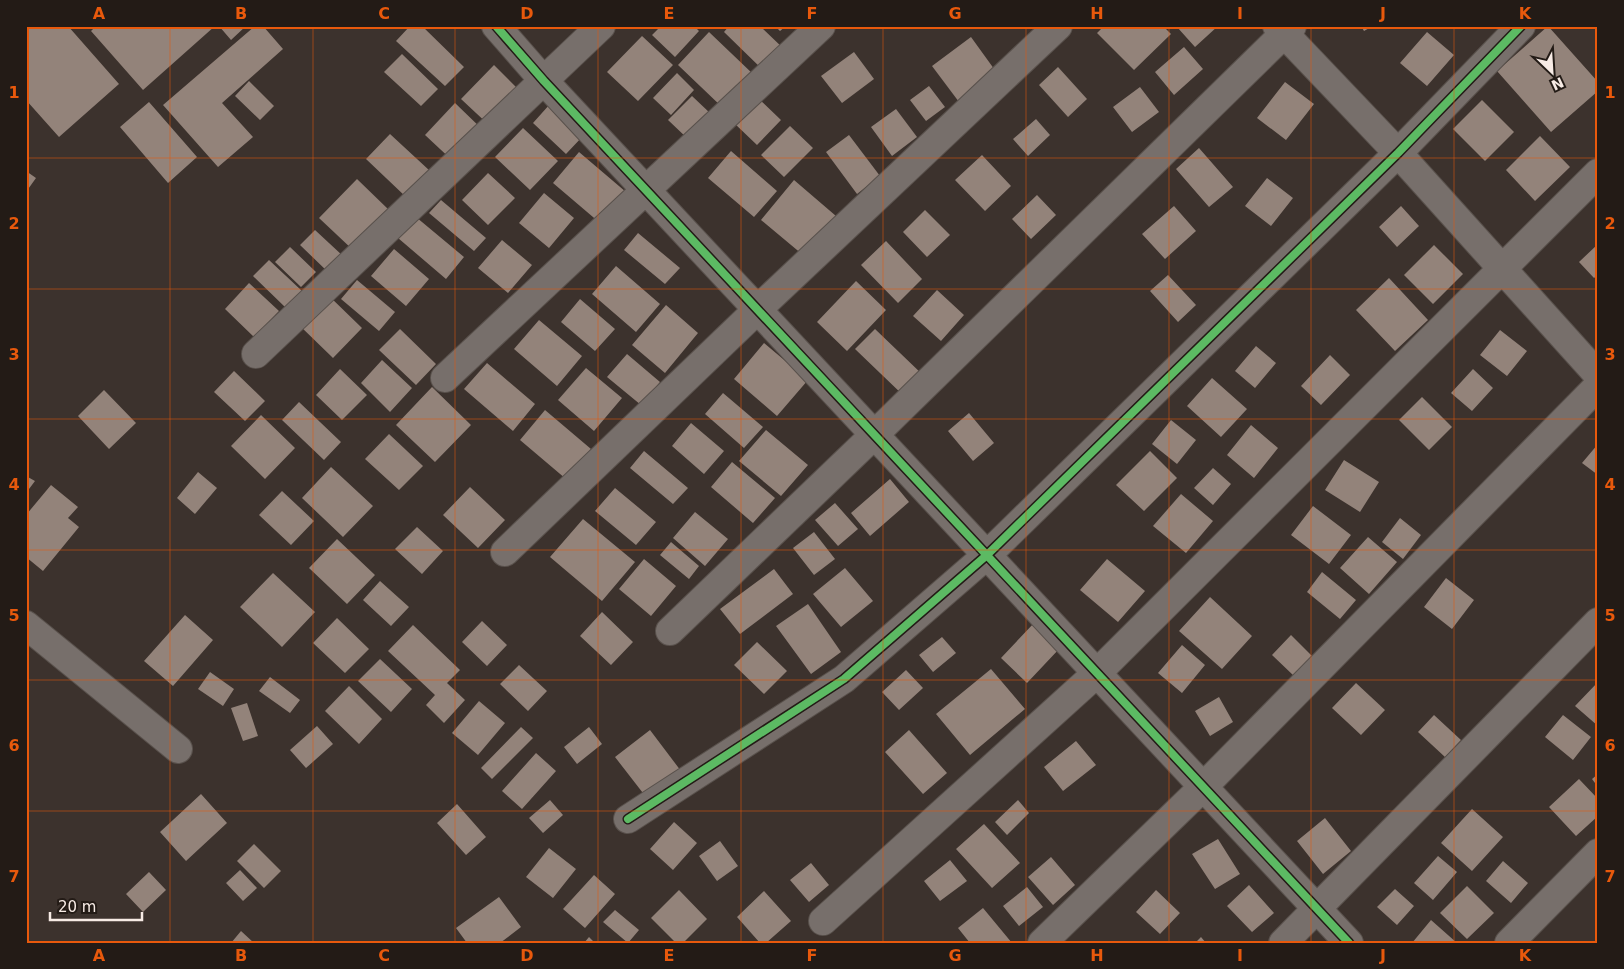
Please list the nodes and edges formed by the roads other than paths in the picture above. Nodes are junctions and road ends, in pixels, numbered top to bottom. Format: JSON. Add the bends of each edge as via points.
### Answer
{"nodes":[{"id":1,"x":496,"y":26,"type":"edge"},
{"id":2,"x":601,"y":26,"type":"edge"},
{"id":3,"x":821,"y":26,"type":"edge"},
{"id":4,"x":1058,"y":26,"type":"edge"},
{"id":5,"x":1521,"y":26,"type":"edge"},
{"id":6,"x":1284,"y":29,"type":"edge"},
{"id":7,"x":544,"y":81,"type":"junction"},
{"id":8,"x":1398,"y":152,"type":"junction"},
{"id":9,"x":1598,"y":173,"type":"edge"},
{"id":10,"x":645,"y":190,"type":"junction"},
{"id":11,"x":1503,"y":269,"type":"junction"},
{"id":12,"x":758,"y":310,"type":"junction"},
{"id":13,"x":256,"y":354,"type":"dead end"},
{"id":14,"x":1598,"y":375,"type":"edge"},
{"id":15,"x":444,"y":378,"type":"dead end"},
{"id":16,"x":1598,"y":386,"type":"edge"},
{"id":17,"x":874,"y":435,"type":"junction"},
{"id":18,"x":505,"y":552,"type":"dead end"},
{"id":19,"x":987,"y":555,"type":"junction"},
{"id":20,"x":1598,"y":622,"type":"edge"},
{"id":21,"x":26,"y":625,"type":"edge"},
{"id":22,"x":670,"y":631,"type":"dead end"},
{"id":23,"x":1097,"y":674,"type":"junction"},
{"id":24,"x":178,"y":749,"type":"dead end"},
{"id":25,"x":1203,"y":786,"type":"junction"},
{"id":26,"x":628,"y":819,"type":"dead end"},
{"id":27,"x":1598,"y":853,"type":"edge"},
{"id":28,"x":1318,"y":909,"type":"junction"},
{"id":29,"x":823,"y":921,"type":"dead end"},
{"id":30,"x":1042,"y":943,"type":"edge"},
{"id":31,"x":1283,"y":943,"type":"edge"},
{"id":32,"x":1349,"y":943,"type":"edge"},
{"id":33,"x":1509,"y":943,"type":"edge"}],
"edges":[{"from":1,"to":7,"type":"street"},
{"from":2,"to":7,"type":"street"},
{"from":3,"to":10,"type":"street"},
{"from":4,"to":12,"type":"street"},
{"from":5,"to":8,"type":"street"},
{"from":6,"to":8,"type":"street"},
{"from":6,"to":17,"type":"street"},
{"from":7,"to":10,"type":"street"},
{"from":7,"to":13,"type":"street"},
{"from":8,"to":11,"type":"street"},
{"from":8,"to":19,"type":"street"},
{"from":9,"to":11,"type":"street"},
{"from":10,"to":12,"type":"street"},
{"from":10,"to":15,"type":"street"},
{"from":11,"to":14,"type":"street"},
{"from":11,"to":23,"type":"street"},
{"from":12,"to":17,"type":"street"},
{"from":12,"to":18,"type":"street"},
{"from":16,"to":25,"type":"street"},
{"from":17,"to":19,"type":"street"},
{"from":17,"to":22,"type":"street"},
{"from":19,"to":23,"type":"street"},
{"from":19,"to":26,"type":"street","via":[[844,679]]},
{"from":20,"to":28,"type":"street"},
{"from":21,"to":24,"type":"street"},
{"from":23,"to":25,"type":"street"},
{"from":23,"to":29,"type":"street"},
{"from":25,"to":28,"type":"street"},
{"from":25,"to":30,"type":"street"},
{"from":27,"to":33,"type":"street"},
{"from":28,"to":31,"type":"street"},
{"from":28,"to":32,"type":"street"}]}
